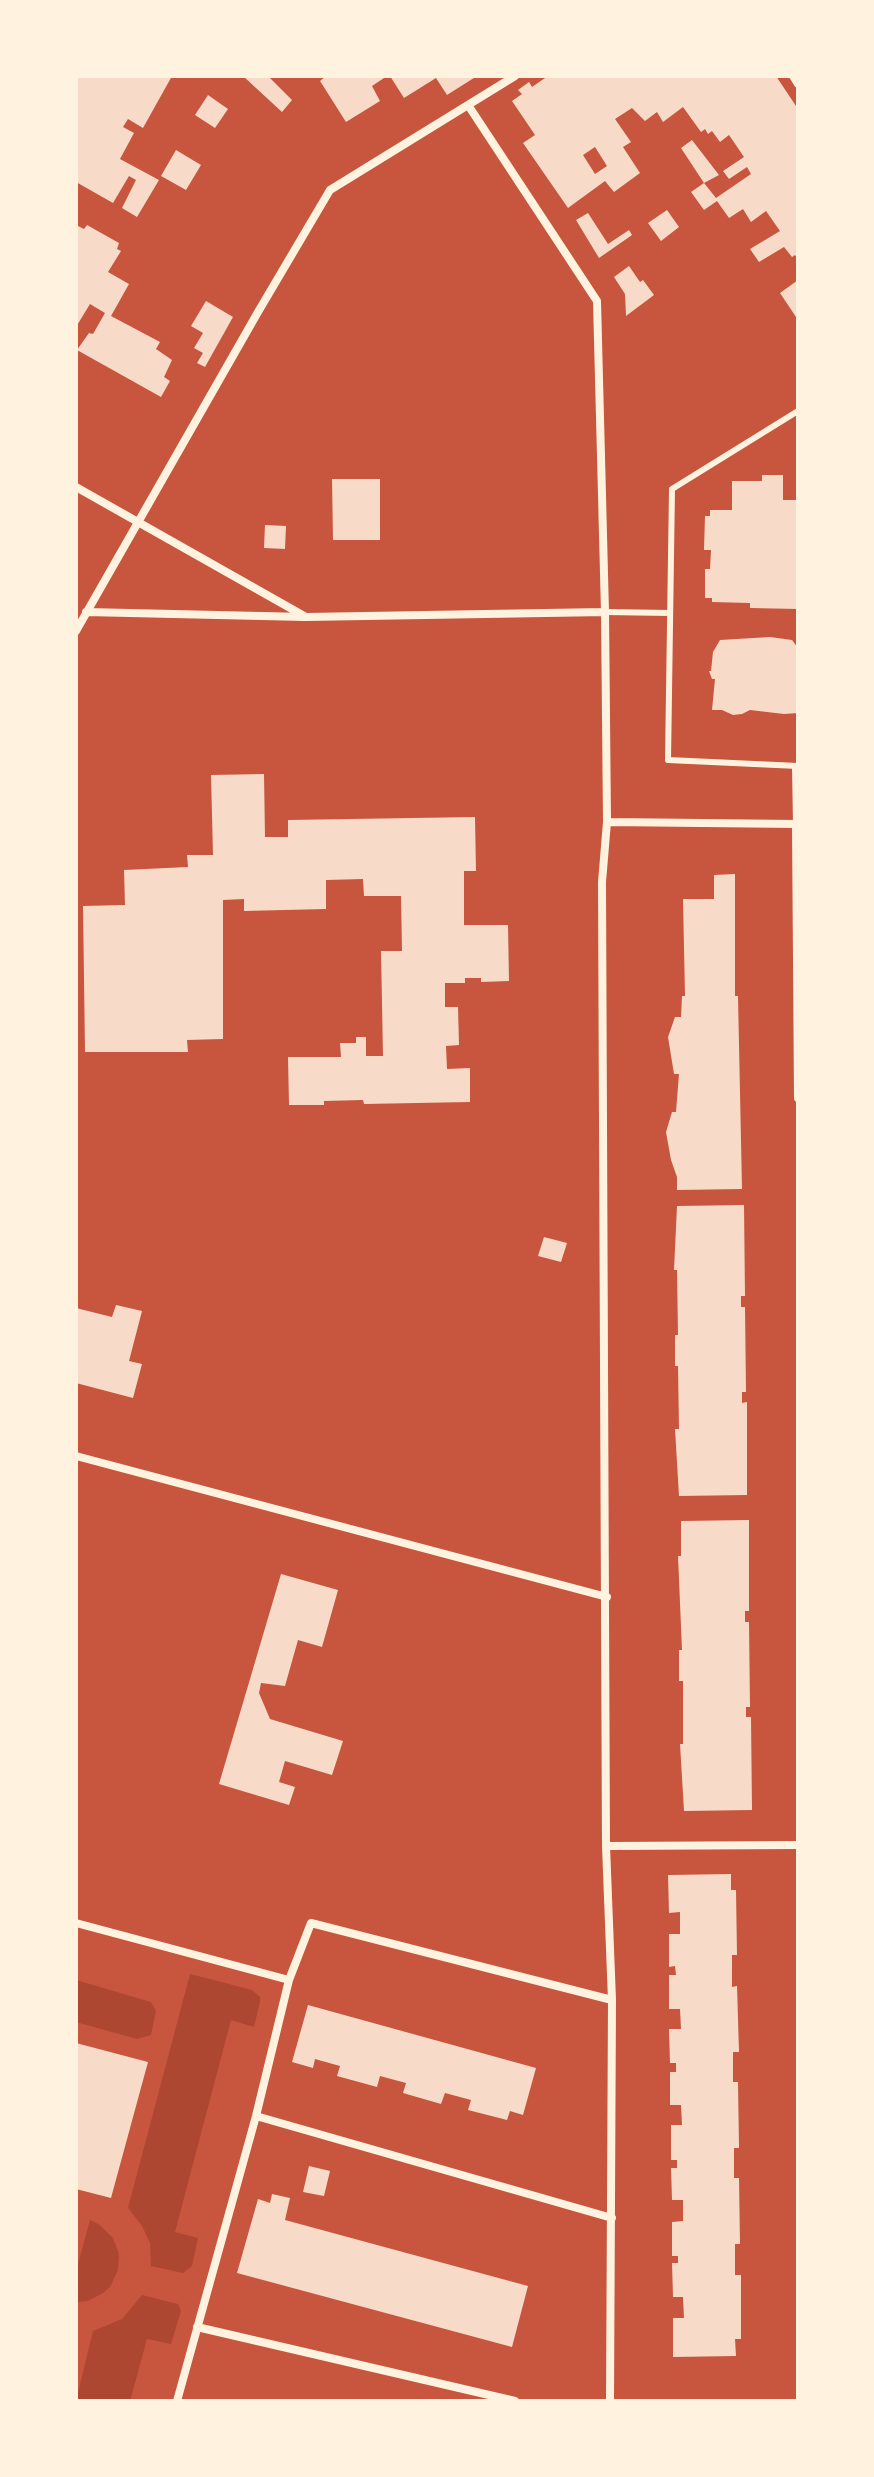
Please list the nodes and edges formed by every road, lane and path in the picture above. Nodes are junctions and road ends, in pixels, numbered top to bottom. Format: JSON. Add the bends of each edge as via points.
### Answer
{"nodes":[{"id":1,"x":515,"y":76,"type":"edge"},
{"id":2,"x":793,"y":76,"type":"edge"},
{"id":3,"x":798,"y":84,"type":"edge"},
{"id":4,"x":468,"y":105,"type":"junction"},
{"id":5,"x":798,"y":411,"type":"edge"},
{"id":6,"x":76,"y":487,"type":"edge"},
{"id":7,"x":138,"y":521,"type":"junction"},
{"id":8,"x":86,"y":612,"type":"junction"},
{"id":9,"x":605,"y":612,"type":"junction"},
{"id":10,"x":670,"y":613,"type":"junction"},
{"id":11,"x":306,"y":617,"type":"junction"},
{"id":12,"x":76,"y":631,"type":"edge"},
{"id":13,"x":796,"y":766,"type":"edge"},
{"id":14,"x":607,"y":822,"type":"junction"},
{"id":15,"x":797,"y":824,"type":"edge"},
{"id":16,"x":798,"y":1098,"type":"edge"},
{"id":17,"x":76,"y":1456,"type":"edge"},
{"id":18,"x":607,"y":1597,"type":"junction"},
{"id":19,"x":798,"y":1845,"type":"edge"},
{"id":20,"x":606,"y":1846,"type":"junction"},
{"id":21,"x":76,"y":1923,"type":"edge"},
{"id":22,"x":289,"y":1980,"type":"junction"},
{"id":23,"x":612,"y":2000,"type":"junction"},
{"id":24,"x":256,"y":2116,"type":"junction"},
{"id":25,"x":612,"y":2218,"type":"junction"},
{"id":26,"x":197,"y":2327,"type":"junction"},
{"id":27,"x":177,"y":2401,"type":"edge"},
{"id":28,"x":515,"y":2401,"type":"edge"},
{"id":29,"x":610,"y":2401,"type":"edge"}],
"edges":[{"from":1,"to":4,"type":"street"},
{"from":2,"to":3,"type":"street"},
{"from":4,"to":7,"type":"street","via":[[330,190]]},
{"from":4,"to":9,"type":"street","via":[[597,301]]},
{"from":5,"to":10,"type":"lane","via":[[672,489]]},
{"from":6,"to":7,"type":"street"},
{"from":7,"to":8,"type":"street"},
{"from":7,"to":11,"type":"street"},
{"from":8,"to":11,"type":"street"},
{"from":8,"to":12,"type":"street"},
{"from":9,"to":10,"type":"lane"},
{"from":9,"to":11,"type":"street"},
{"from":9,"to":14,"type":"street"},
{"from":10,"to":13,"type":"lane","via":[[668,760]]},
{"from":13,"to":15,"type":"lane"},
{"from":14,"to":15,"type":"street"},
{"from":14,"to":18,"type":"street","via":[[602,882]]},
{"from":15,"to":16,"type":"street"},
{"from":17,"to":18,"type":"street"},
{"from":18,"to":20,"type":"street"},
{"from":19,"to":20,"type":"street"},
{"from":20,"to":23,"type":"street"},
{"from":21,"to":22,"type":"street"},
{"from":22,"to":23,"type":"street","via":[[311,1923]]},
{"from":22,"to":24,"type":"street"},
{"from":23,"to":25,"type":"street"},
{"from":24,"to":25,"type":"street"},
{"from":24,"to":26,"type":"street"},
{"from":25,"to":29,"type":"street"},
{"from":26,"to":27,"type":"street"},
{"from":26,"to":28,"type":"street"}]}
